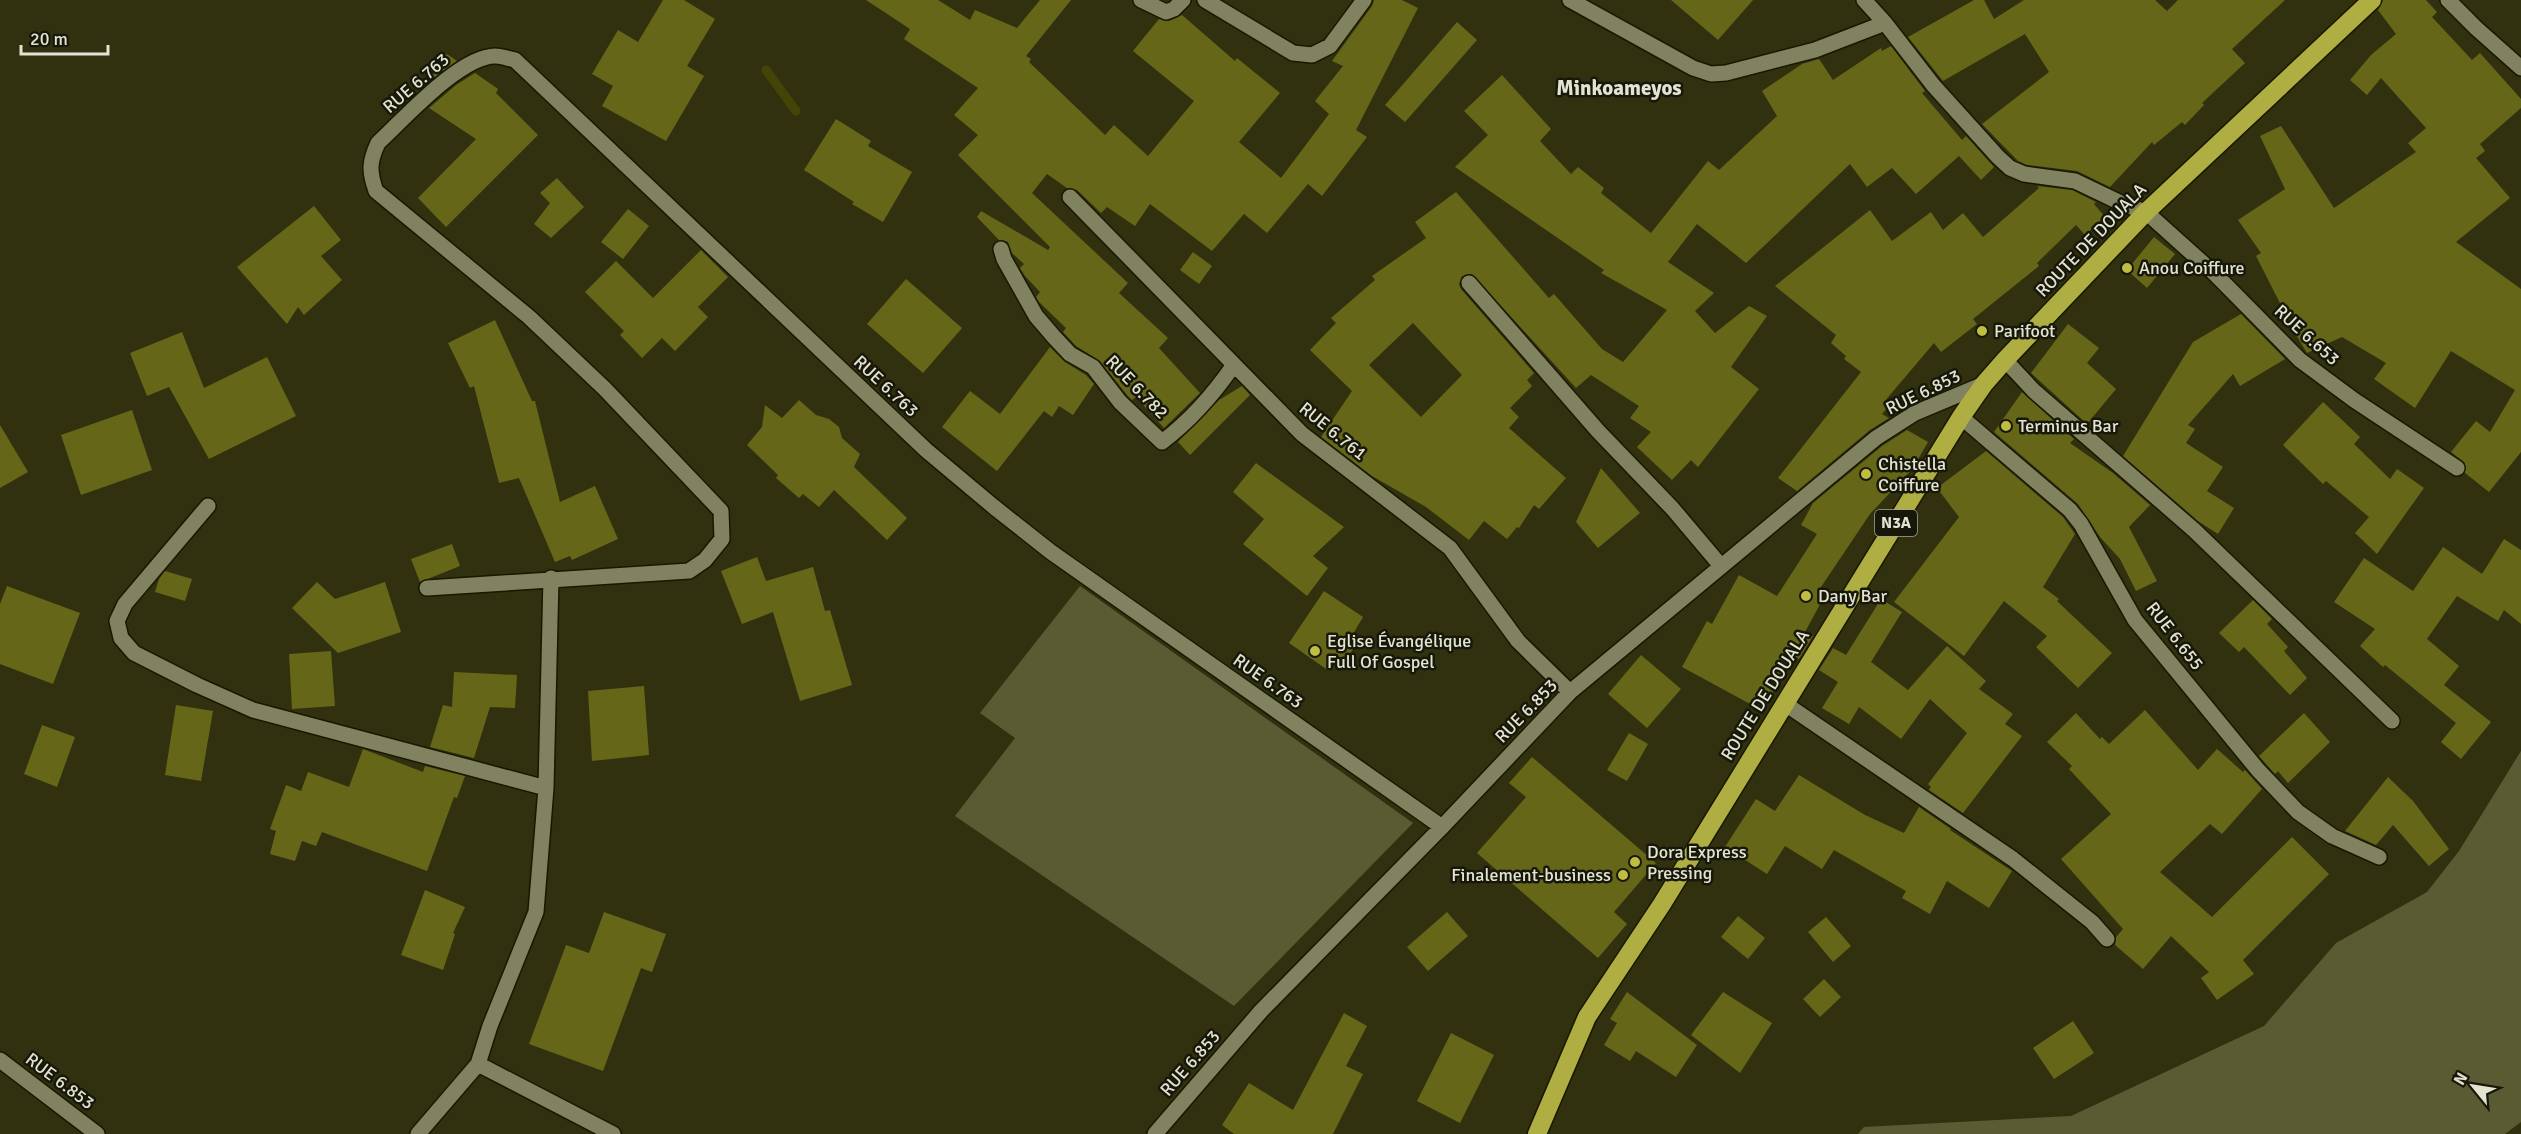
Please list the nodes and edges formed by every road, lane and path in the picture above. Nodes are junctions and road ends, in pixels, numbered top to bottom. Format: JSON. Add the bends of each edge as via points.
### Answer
{"nodes":[{"id":1,"x":1141,"y":0,"type":"edge"},
{"id":2,"x":1183,"y":0,"type":"edge"},
{"id":3,"x":1205,"y":0,"type":"edge"},
{"id":4,"x":1364,"y":0,"type":"edge"},
{"id":5,"x":1570,"y":0,"type":"edge"},
{"id":6,"x":1864,"y":0,"type":"edge"},
{"id":7,"x":2448,"y":0,"type":"edge"},
{"id":8,"x":2366,"y":2,"type":"edge"},
{"id":9,"x":1886,"y":23,"type":"junction"},
{"id":10,"x":2521,"y":68,"type":"edge"},
{"id":11,"x":1070,"y":198,"type":"dead end"},
{"id":12,"x":2146,"y":212,"type":"junction"},
{"id":13,"x":1001,"y":249,"type":"dead end"},
{"id":14,"x":1469,"y":283,"type":"dead end"},
{"id":15,"x":2005,"y":360,"type":"junction"},
{"id":16,"x":1233,"y":366,"type":"junction"},
{"id":17,"x":1984,"y":384,"type":"junction"},
{"id":18,"x":1961,"y":417,"type":"junction"},
{"id":19,"x":2457,"y":468,"type":"dead end"},
{"id":20,"x":208,"y":506,"type":"dead end"},
{"id":21,"x":1721,"y":566,"type":"junction"},
{"id":22,"x":551,"y":579,"type":"junction"},
{"id":23,"x":427,"y":588,"type":"dead end"},
{"id":24,"x":1570,"y":692,"type":"junction"},
{"id":25,"x":1784,"y":703,"type":"junction"},
{"id":26,"x":2392,"y":721,"type":"dead end"},
{"id":27,"x":546,"y":788,"type":"junction"},
{"id":28,"x":1442,"y":827,"type":"junction"},
{"id":29,"x":2379,"y":857,"type":"dead end"},
{"id":30,"x":2107,"y":939,"type":"dead end"},
{"id":31,"x":0,"y":1060,"type":"edge"},
{"id":32,"x":478,"y":1064,"type":"junction"},
{"id":33,"x":97,"y":1134,"type":"edge"},
{"id":34,"x":418,"y":1134,"type":"edge"},
{"id":35,"x":613,"y":1134,"type":"edge"},
{"id":36,"x":1155,"y":1134,"type":"edge"},
{"id":37,"x":1536,"y":1134,"type":"edge"}],
"edges":[{"from":1,"to":2,"type":"street","via":[[1166,12]]},
{"from":3,"to":4,"type":"street","via":[[1293,53],[1312,56],[1330,46]]},
{"from":5,"to":9,"type":"street","via":[[1693,68],[1711,74],[1815,50]]},
{"from":6,"to":9,"type":"street"},
{"from":7,"to":10,"type":"street"},
{"from":8,"to":12,"type":"highway","name":"ROUTE DE DOUALA","number":"N3A"},
{"from":9,"to":12,"type":"street","via":[[1933,86],[2010,168],[2024,174],[2075,181]]},
{"from":11,"to":16,"type":"street","name":"RUE 6.761"},
{"from":12,"to":15,"type":"highway","name":"ROUTE DE DOUALA","number":"N3A"},
{"from":12,"to":19,"type":"street","name":"RUE 6.653","via":[[2215,274],[2300,360]]},
{"from":13,"to":16,"type":"street","name":"RUE 6.782","via":[[1036,316],[1070,354],[1093,367],[1120,402],[1162,441],[1215,393]]},
{"from":14,"to":21,"type":"street"},
{"from":15,"to":17,"type":"highway","name":"ROUTE DE DOUALA","number":"N3A"},
{"from":15,"to":26,"type":"street","via":[[2034,391],[2194,530]]},
{"from":16,"to":24,"type":"street","name":"RUE 6.761","via":[[1314,444],[1450,548],[1518,641]]},
{"from":17,"to":18,"type":"highway","name":"ROUTE DE DOUALA","number":"N3A"},
{"from":17,"to":21,"type":"street","name":"RUE 6.853","via":[[1916,413],[1876,438]]},
{"from":18,"to":25,"type":"highway","name":"ROUTE DE DOUALA","number":"N3A"},
{"from":18,"to":29,"type":"street","name":"RUE 6.655","via":[[2070,510],[2135,620],[2258,770],[2298,812],[2332,836]]},
{"from":20,"to":27,"type":"street","via":[[125,604],[117,621],[121,638],[134,653],[253,710]]},
{"from":21,"to":24,"type":"street","name":"RUE 6.853"},
{"from":22,"to":23,"type":"street"},
{"from":22,"to":27,"type":"street"},
{"from":22,"to":28,"type":"street","name":"RUE 6.763","via":[[689,571],[705,561],[722,539],[721,511],[605,389],[529,317],[376,191],[370,173],[371,157],[378,143],[458,70],[496,56],[514,60],[926,450],[994,507]]},
{"from":24,"to":28,"type":"street","name":"RUE 6.853"},
{"from":25,"to":30,"type":"street","via":[[2013,859],[2092,922]]},
{"from":25,"to":37,"type":"highway","name":"ROUTE DE DOUALA","number":"N3A","via":[[1662,904],[1587,1017]]},
{"from":27,"to":32,"type":"street","via":[[536,912]]},
{"from":28,"to":36,"type":"street","name":"RUE 6.853","via":[[1261,1011]]},
{"from":31,"to":33,"type":"street","name":"RUE 6.853"},
{"from":32,"to":34,"type":"street"},
{"from":32,"to":35,"type":"street"}]}
